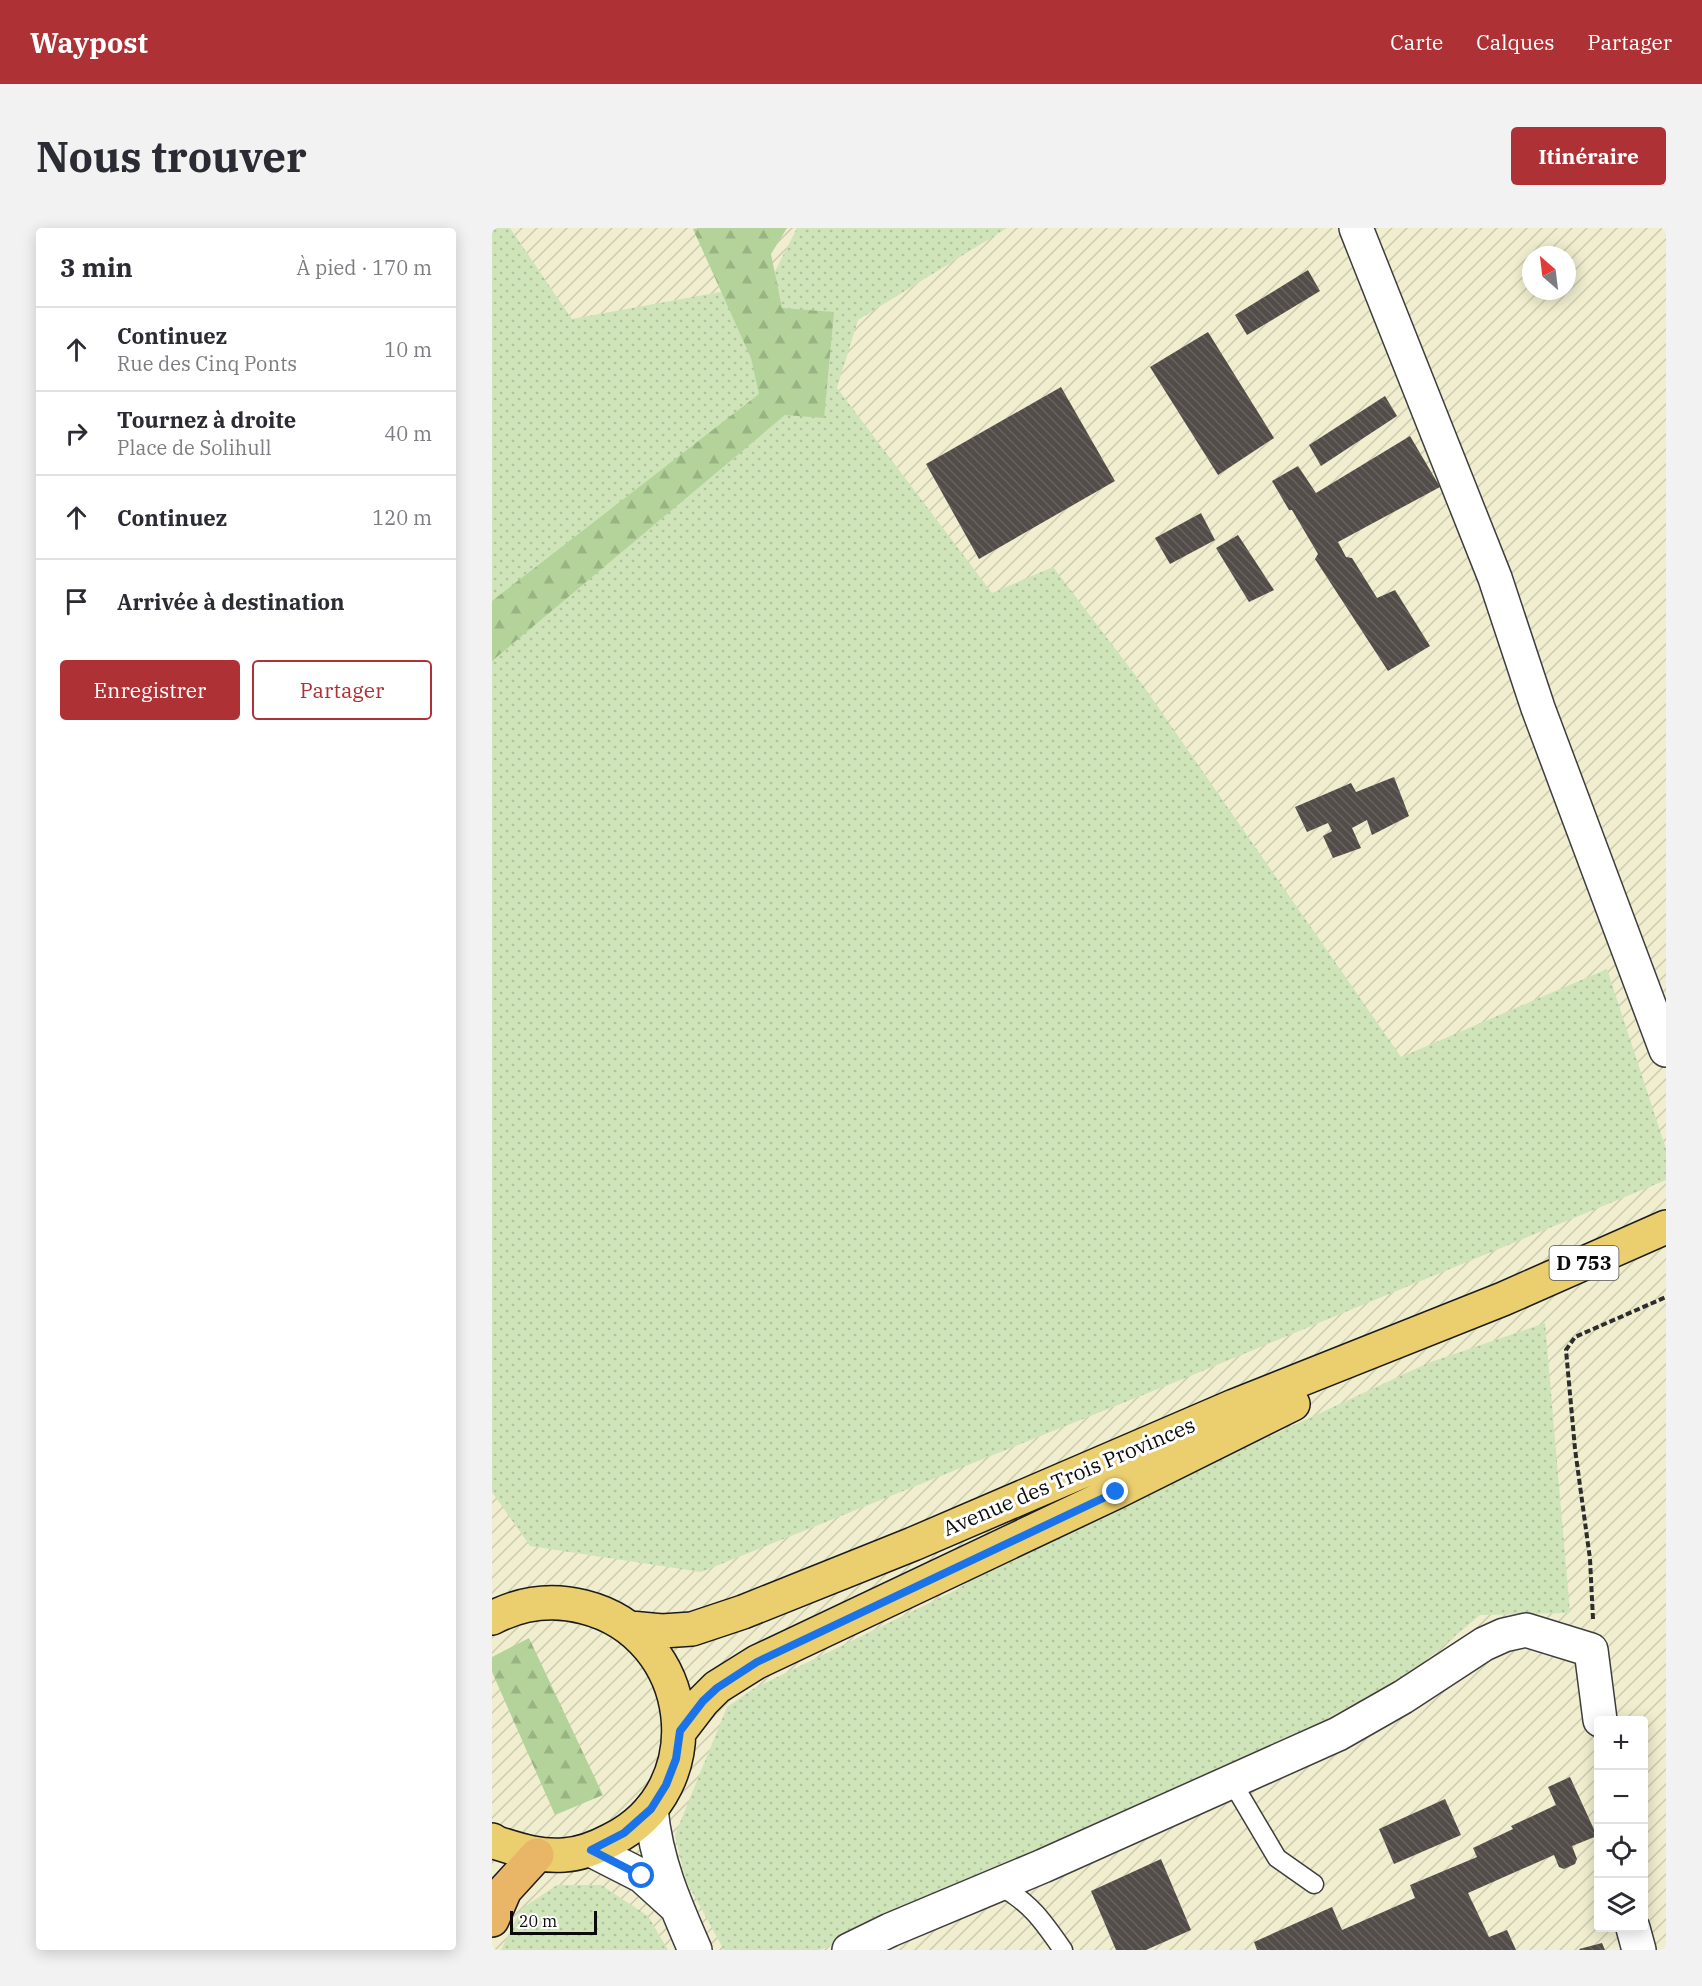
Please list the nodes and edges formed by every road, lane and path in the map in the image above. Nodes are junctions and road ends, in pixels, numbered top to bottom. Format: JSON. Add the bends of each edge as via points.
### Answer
{"nodes":[{"id":1,"x":1356,"y":228,"type":"edge"},
{"id":2,"x":1666,"y":1050,"type":"edge"},
{"id":3,"x":1666,"y":1227,"type":"edge"},
{"id":4,"x":1666,"y":1297,"type":"edge"},
{"id":5,"x":1503,"y":1299,"type":"junction"},
{"id":6,"x":495,"y":1609,"type":"edge"},
{"id":7,"x":630,"y":1628,"type":"junction"},
{"id":8,"x":1591,"y":1650,"type":"junction"},
{"id":9,"x":1599,"y":1716,"type":"edge"},
{"id":10,"x":680,"y":1731,"type":"junction"},
{"id":11,"x":1232,"y":1782,"type":"junction"},
{"id":12,"x":651,"y":1809,"type":"junction"},
{"id":13,"x":492,"y":1840,"type":"edge"},
{"id":14,"x":591,"y":1850,"type":"junction"},
{"id":15,"x":537,"y":1855,"type":"junction"},
{"id":16,"x":1314,"y":1884,"type":"dead end"},
{"id":17,"x":998,"y":1885,"type":"junction"},
{"id":18,"x":676,"y":1906,"type":"junction"},
{"id":19,"x":492,"y":1920,"type":"edge"},
{"id":20,"x":1634,"y":1932,"type":"edge"},
{"id":21,"x":695,"y":1950,"type":"edge"},
{"id":22,"x":849,"y":1950,"type":"edge"},
{"id":23,"x":1063,"y":1950,"type":"edge"},
{"id":24,"x":1639,"y":1950,"type":"edge"}],
"edges":[{"from":1,"to":2,"type":"street","via":[[1495,578],[1538,708]]},
{"from":3,"to":5,"type":"main road","name":"Avenue des Trois Provinces","number":"D 753"},
{"from":4,"to":8,"type":"path","via":[[1575,1337],[1566,1350],[1590,1559],[1594,1609]]},
{"from":5,"to":7,"type":"main road","name":"Avenue des Trois Provinces","number":"D 753","via":[[1234,1406],[913,1544],[743,1612],[692,1629]]},
{"from":5,"to":10,"type":"main road","name":"Avenue des Trois Provinces","number":"D 753","via":[[1116,1492],[757,1662],[717,1688]]},
{"from":6,"to":7,"type":"main road","via":[[568,1603],[600,1611]]},
{"from":7,"to":10,"type":"main road","via":[[651,1649],[667,1674],[677,1702]]},
{"from":8,"to":9,"type":"street"},
{"from":8,"to":11,"type":"street","via":[[1526,1630],[1504,1635],[1338,1734]]},
{"from":10,"to":12,"type":"main road","via":[[676,1759]]},
{"from":11,"to":16,"type":"lane","via":[[1277,1857]]},
{"from":11,"to":17,"type":"street"},
{"from":12,"to":14,"type":"main road","via":[[624,1833]]},
{"from":12,"to":18,"type":"street","via":[[656,1846]]},
{"from":13,"to":15,"type":"main road"},
{"from":14,"to":15,"type":"main road"},
{"from":14,"to":18,"type":"street","via":[[642,1876]]},
{"from":15,"to":19,"type":"highway","via":[[505,1890]]},
{"from":17,"to":22,"type":"street"},
{"from":17,"to":23,"type":"lane","via":[[1018,1895]]},
{"from":18,"to":21,"type":"street"},
{"from":20,"to":24,"type":"street"}]}
